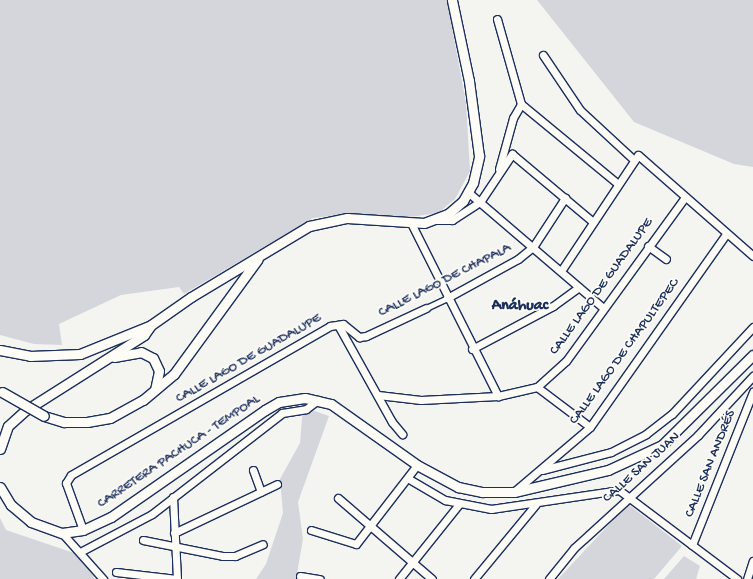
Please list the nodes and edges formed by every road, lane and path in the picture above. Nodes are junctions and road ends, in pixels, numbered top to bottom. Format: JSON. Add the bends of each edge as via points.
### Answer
{"nodes":[{"id":1,"x":452,"y":0,"type":"edge"},
{"id":2,"x":497,"y":19,"type":"dead end"},
{"id":3,"x":543,"y":55,"type":"dead end"},
{"id":4,"x":522,"y":104,"type":"junction"},
{"id":5,"x":636,"y":158,"type":"junction"},
{"id":6,"x":497,"y":177,"type":"junction"},
{"id":7,"x":618,"y":184,"type":"junction"},
{"id":8,"x":469,"y":192,"type":"junction"},
{"id":9,"x":685,"y":197,"type":"junction"},
{"id":10,"x":566,"y":198,"type":"junction"},
{"id":11,"x":480,"y":202,"type":"junction"},
{"id":12,"x":435,"y":220,"type":"junction"},
{"id":13,"x":594,"y":222,"type":"junction"},
{"id":14,"x":411,"y":224,"type":"junction"},
{"id":15,"x":727,"y":233,"type":"junction"},
{"id":16,"x":648,"y":246,"type":"junction"},
{"id":17,"x":533,"y":247,"type":"junction"},
{"id":18,"x":262,"y":255,"type":"junction"},
{"id":19,"x":753,"y":256,"type":"edge"},
{"id":20,"x":666,"y":259,"type":"dead end"},
{"id":21,"x":561,"y":271,"type":"junction"},
{"id":22,"x":579,"y":287,"type":"junction"},
{"id":23,"x":447,"y":298,"type":"junction"},
{"id":24,"x":426,"y":308,"type":"joint"},
{"id":25,"x":604,"y":308,"type":"junction"},
{"id":26,"x":151,"y":325,"type":"junction"},
{"id":27,"x":338,"y":325,"type":"junction"},
{"id":28,"x":753,"y":327,"type":"edge"},
{"id":29,"x":472,"y":349,"type":"junction"},
{"id":30,"x":0,"y":350,"type":"edge"},
{"id":31,"x":753,"y":354,"type":"edge"},
{"id":32,"x":108,"y":358,"type":"junction"},
{"id":33,"x":753,"y":376,"type":"edge"},
{"id":34,"x":537,"y":387,"type":"junction"},
{"id":35,"x":1,"y":391,"type":"edge"},
{"id":36,"x":155,"y":391,"type":"junction"},
{"id":37,"x":753,"y":392,"type":"edge"},
{"id":38,"x":378,"y":395,"type":"junction"},
{"id":39,"x":498,"y":396,"type":"junction"},
{"id":40,"x":318,"y":400,"type":"junction"},
{"id":41,"x":590,"y":427,"type":"junction"},
{"id":42,"x":402,"y":434,"type":"dead end"},
{"id":43,"x":0,"y":449,"type":"edge"},
{"id":44,"x":417,"y":465,"type":"junction"},
{"id":45,"x":253,"y":470,"type":"dead end"},
{"id":46,"x":542,"y":470,"type":"junction"},
{"id":47,"x":409,"y":479,"type":"junction"},
{"id":48,"x":277,"y":484,"type":"dead end"},
{"id":49,"x":1,"y":490,"type":"edge"},
{"id":50,"x":261,"y":492,"type":"junction"},
{"id":51,"x":514,"y":492,"type":"junction"},
{"id":52,"x":629,"y":495,"type":"junction"},
{"id":53,"x":173,"y":497,"type":"junction"},
{"id":54,"x":338,"y":498,"type":"dead end"},
{"id":55,"x":459,"y":504,"type":"junction"},
{"id":56,"x":536,"y":504,"type":"junction"},
{"id":57,"x":372,"y":527,"type":"junction"},
{"id":58,"x":83,"y":530,"type":"junction"},
{"id":59,"x":311,"y":530,"type":"dead end"},
{"id":60,"x":62,"y":533,"type":"junction"},
{"id":61,"x":174,"y":533,"type":"junction"},
{"id":62,"x":143,"y":540,"type":"dead end"},
{"id":63,"x":174,"y":544,"type":"junction"},
{"id":64,"x":263,"y":544,"type":"dead end"},
{"id":65,"x":692,"y":545,"type":"junction"},
{"id":66,"x":80,"y":552,"type":"junction"},
{"id":67,"x":753,"y":561,"type":"edge"},
{"id":68,"x":412,"y":562,"type":"junction"},
{"id":69,"x":116,"y":572,"type":"dead end"},
{"id":70,"x":300,"y":576,"type":"dead end"},
{"id":71,"x":103,"y":579,"type":"edge"},
{"id":72,"x":177,"y":579,"type":"edge"},
{"id":73,"x":320,"y":579,"type":"edge"},
{"id":74,"x":399,"y":579,"type":"edge"},
{"id":75,"x":432,"y":579,"type":"edge"},
{"id":76,"x":474,"y":579,"type":"edge"},
{"id":77,"x":549,"y":579,"type":"edge"},
{"id":78,"x":736,"y":579,"type":"edge"},
{"id":79,"x":747,"y":579,"type":"edge"}],
"edges":[{"from":1,"to":8,"type":"main road","via":[[477,136],[478,170]]},
{"from":2,"to":4,"type":"street"},
{"from":3,"to":5,"type":"street","via":[[580,110]]},
{"from":4,"to":6,"type":"street","via":[[512,118]]},
{"from":4,"to":7,"type":"street"},
{"from":5,"to":7,"type":"street"},
{"from":5,"to":9,"type":"street"},
{"from":6,"to":10,"type":"street","via":[[512,154]]},
{"from":6,"to":11,"type":"street"},
{"from":7,"to":13,"type":"street"},
{"from":8,"to":11,"type":"street"},
{"from":8,"to":12,"type":"main road","via":[[448,214]]},
{"from":9,"to":15,"type":"street"},
{"from":9,"to":16,"type":"street","name":"CALLE LAGO DE GUADALUPE"},
{"from":10,"to":13,"type":"street"},
{"from":10,"to":17,"type":"street","name":"CALLE LAGO DE CHAPALA"},
{"from":11,"to":12,"type":"street","via":[[452,220]]},
{"from":11,"to":17,"type":"street"},
{"from":12,"to":14,"type":"main road"},
{"from":13,"to":21,"type":"street"},
{"from":14,"to":18,"type":"main road","via":[[328,219],[309,226]]},
{"from":14,"to":23,"type":"street"},
{"from":15,"to":19,"type":"street"},
{"from":15,"to":41,"type":"street","name":"CALLE LAGO DE CHAPULTEPEC"},
{"from":16,"to":20,"type":"street"},
{"from":16,"to":25,"type":"street","name":"CALLE LAGO DE GUADALUPE"},
{"from":17,"to":21,"type":"street"},
{"from":17,"to":23,"type":"street","name":"CALLE LAGO DE CHAPALA","via":[[518,260]]},
{"from":18,"to":26,"type":"main road"},
{"from":18,"to":36,"type":"main road","via":[[174,374]]},
{"from":21,"to":22,"type":"street"},
{"from":22,"to":25,"type":"street"},
{"from":22,"to":29,"type":"street","via":[[553,306]]},
{"from":23,"to":24,"type":"street","name":"CALLE LAGO DE CHAPALA"},
{"from":23,"to":29,"type":"street"},
{"from":24,"to":27,"type":"street","name":"CALLE LAGO DE CHAPALA","via":[[366,336],[359,337],[346,326]]},
{"from":25,"to":34,"type":"street","name":"CALLE LAGO DE GUADALUPE","via":[[566,361]]},
{"from":26,"to":30,"type":"main road","via":[[80,354],[30,356]]},
{"from":26,"to":32,"type":"main road","via":[[144,335]]},
{"from":27,"to":38,"type":"street","name":"CALLE LAGO DE GUADALUPE"},
{"from":27,"to":58,"type":"street","name":"CALLE LAGO DE GUADALUPE","via":[[67,478]]},
{"from":28,"to":46,"type":"street","via":[[672,414],[646,434],[611,452]]},
{"from":29,"to":39,"type":"street"},
{"from":31,"to":51,"type":"main road","name":"CARRETERA PACHUCA - TEMPOAL","via":[[662,445],[608,470]]},
{"from":32,"to":36,"type":"main road","via":[[134,353],[148,354],[159,371]]},
{"from":32,"to":43,"type":"main road","via":[[26,410],[8,426]]},
{"from":33,"to":52,"type":"street","name":"CALLE SAN JUAN","via":[[698,435]]},
{"from":34,"to":39,"type":"street","name":"CALLE LAGO DE GUADALUPE"},
{"from":34,"to":41,"type":"street"},
{"from":35,"to":36,"type":"main road","bridge":true,"via":[[44,416],[64,422],[110,418]]},
{"from":37,"to":65,"type":"street","name":"CALLE SAN ANDRÉS"},
{"from":38,"to":39,"type":"street","name":"CALLE LAGO DE GUADALUPE","via":[[421,400]]},
{"from":38,"to":42,"type":"street"},
{"from":40,"to":44,"type":"main road","name":"CARRETERA PACHUCA - TEMPOAL","via":[[350,415]]},
{"from":40,"to":53,"type":"street","via":[[306,409],[282,413]]},
{"from":40,"to":58,"type":"main road","name":"CARRETERA PACHUCA - TEMPOAL","via":[[291,399],[264,410],[111,516]]},
{"from":41,"to":46,"type":"street","name":"CALLE LAGO DE CHAPULTEPEC"},
{"from":44,"to":47,"type":"street"},
{"from":44,"to":51,"type":"main road","name":"CARRETERA PACHUCA - TEMPOAL","via":[[458,487],[482,492]]},
{"from":45,"to":50,"type":"street"},
{"from":46,"to":51,"type":"street","name":"CALLE LAGO DE CHAPULTEPEC"},
{"from":47,"to":55,"type":"street","via":[[428,493]]},
{"from":47,"to":57,"type":"street"},
{"from":48,"to":50,"type":"street"},
{"from":49,"to":60,"type":"main road","name":"CARRETERA PACHUCA - TEMPOAL","via":[[31,522]]},
{"from":50,"to":61,"type":"street"},
{"from":52,"to":56,"type":"street","via":[[619,490],[599,490]]},
{"from":52,"to":65,"type":"street"},
{"from":52,"to":77,"type":"street","name":"CALLE SAN JUAN","via":[[574,548]]},
{"from":53,"to":61,"type":"street"},
{"from":53,"to":66,"type":"street","via":[[136,526]]},
{"from":54,"to":57,"type":"street"},
{"from":55,"to":56,"type":"street","via":[[491,509]]},
{"from":55,"to":68,"type":"street"},
{"from":56,"to":76,"type":"street"},
{"from":57,"to":59,"type":"street","via":[[356,544]]},
{"from":57,"to":68,"type":"street"},
{"from":58,"to":60,"type":"main road","name":"CARRETERA PACHUCA - TEMPOAL"},
{"from":60,"to":66,"type":"street"},
{"from":61,"to":63,"type":"street"},
{"from":62,"to":63,"type":"street"},
{"from":63,"to":64,"type":"street","via":[[223,556],[235,556]]},
{"from":63,"to":72,"type":"street"},
{"from":65,"to":78,"type":"street"},
{"from":66,"to":71,"type":"street"},
{"from":67,"to":79,"type":"street"},
{"from":68,"to":74,"type":"street"},
{"from":68,"to":75,"type":"street"},
{"from":69,"to":72,"type":"street"},
{"from":70,"to":73,"type":"street"}]}
